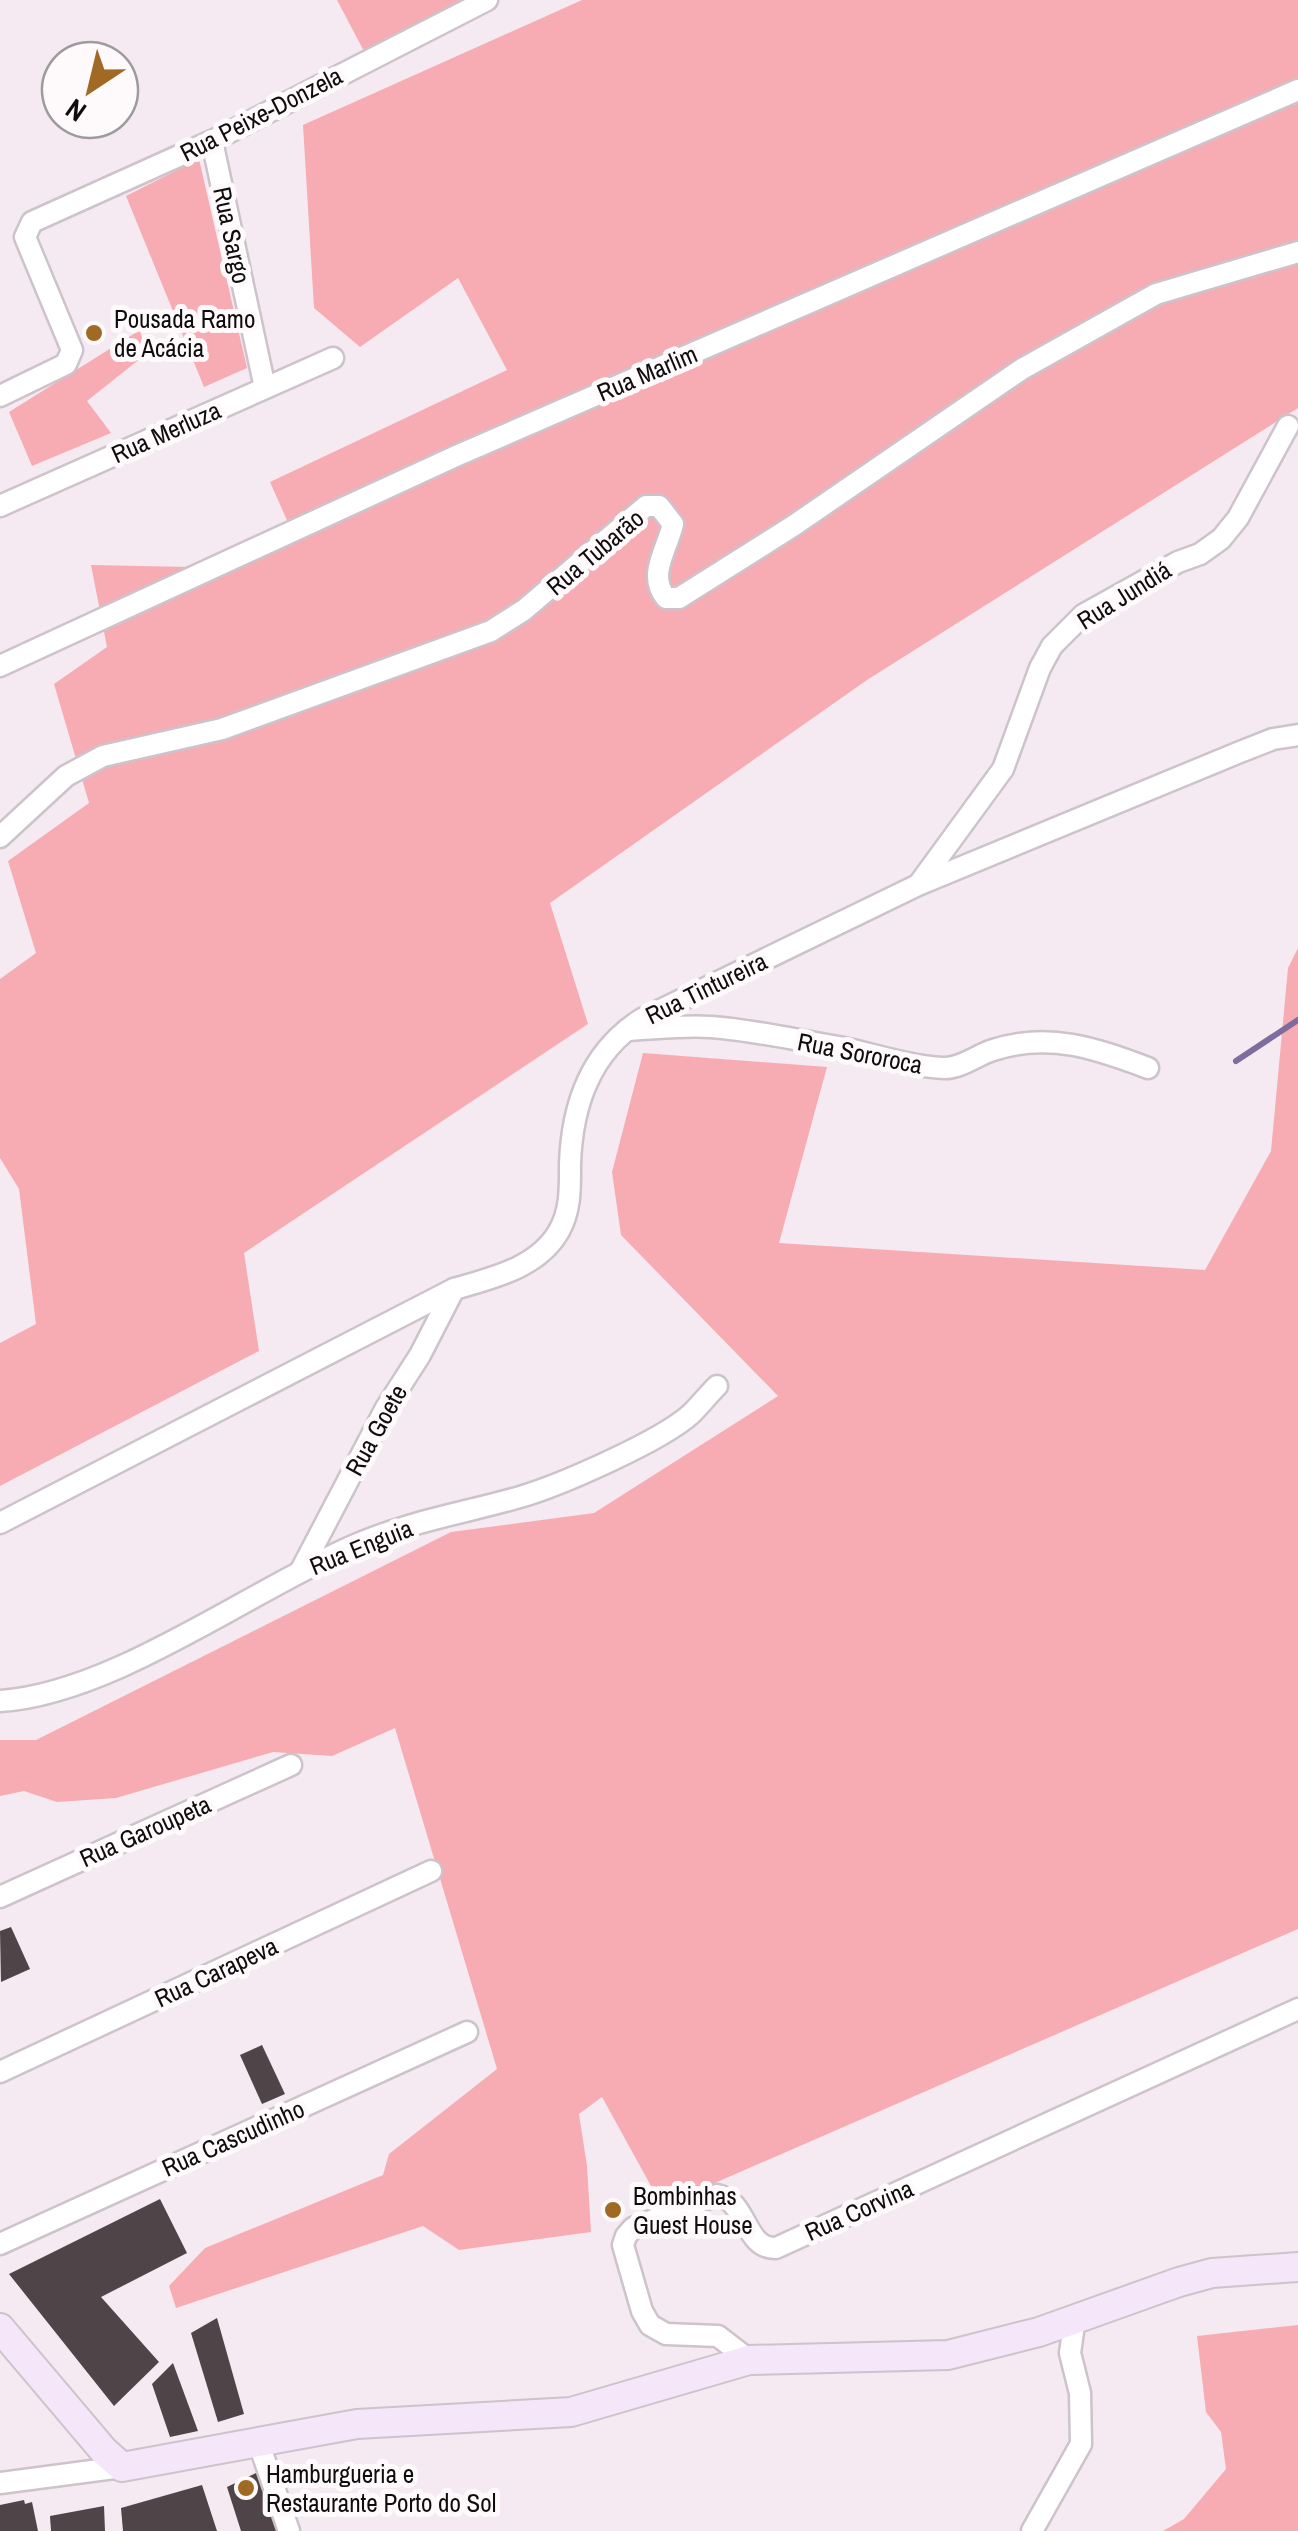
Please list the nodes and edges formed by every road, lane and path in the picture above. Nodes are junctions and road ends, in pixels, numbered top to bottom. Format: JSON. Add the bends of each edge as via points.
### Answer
{"nodes":[{"id":1,"x":487,"y":0,"type":"edge"},
{"id":2,"x":1298,"y":90,"type":"edge"},
{"id":3,"x":212,"y":141,"type":"junction"},
{"id":4,"x":1298,"y":252,"type":"edge"},
{"id":5,"x":332,"y":358,"type":"dead end"},
{"id":6,"x":265,"y":388,"type":"junction"},
{"id":7,"x":0,"y":396,"type":"edge"},
{"id":8,"x":1288,"y":426,"type":"dead end"},
{"id":9,"x":0,"y":506,"type":"edge"},
{"id":10,"x":0,"y":666,"type":"edge"},
{"id":11,"x":1298,"y":734,"type":"edge"},
{"id":12,"x":0,"y":838,"type":"edge"},
{"id":13,"x":918,"y":886,"type":"junction"},
{"id":14,"x":625,"y":1030,"type":"junction"},
{"id":15,"x":1148,"y":1068,"type":"dead end"},
{"id":16,"x":454,"y":1289,"type":"junction"},
{"id":17,"x":717,"y":1386,"type":"dead end"},
{"id":18,"x":0,"y":1524,"type":"edge"},
{"id":19,"x":300,"y":1572,"type":"junction"},
{"id":20,"x":0,"y":1701,"type":"edge"},
{"id":21,"x":291,"y":1765,"type":"dead end"},
{"id":22,"x":432,"y":1871,"type":"dead end"},
{"id":23,"x":0,"y":1897,"type":"edge"},
{"id":24,"x":1298,"y":2009,"type":"edge"},
{"id":25,"x":467,"y":2032,"type":"dead end"},
{"id":26,"x":0,"y":2072,"type":"edge"},
{"id":27,"x":0,"y":2244,"type":"edge"},
{"id":28,"x":1298,"y":2267,"type":"edge"},
{"id":29,"x":1075,"y":2318,"type":"junction"},
{"id":30,"x":0,"y":2328,"type":"edge"},
{"id":31,"x":749,"y":2360,"type":"junction"},
{"id":32,"x":258,"y":2441,"type":"junction"},
{"id":33,"x":122,"y":2467,"type":"junction"},
{"id":34,"x":0,"y":2484,"type":"edge"},
{"id":35,"x":289,"y":2531,"type":"edge"},
{"id":36,"x":1032,"y":2531,"type":"edge"}],
"edges":[{"from":1,"to":3,"type":"street","name":"Rua Peixe-Donzela"},
{"from":2,"to":10,"type":"street","name":"Rua Marlim","via":[[456,456]]},
{"from":3,"to":6,"type":"street","name":"Rua Sargo"},
{"from":3,"to":7,"type":"street","name":"Rua Peixe-Donzela","via":[[32,222],[25,237],[72,350],[66,364]]},
{"from":4,"to":12,"type":"street","name":"Rua Tubarão","via":[[1156,294],[1022,369],[679,598],[666,598],[656,587],[672,524],[660,506],[646,506],[490,631],[222,729],[103,756],[66,776]]},
{"from":5,"to":6,"type":"street","name":"Rua Merluza"},
{"from":6,"to":9,"type":"street","name":"Rua Merluza"},
{"from":8,"to":13,"type":"street","name":"Rua Jundiá","via":[[1221,539],[1083,615],[1052,646],[1002,768]]},
{"from":11,"to":13,"type":"street","name":"Rua Tintureira"},
{"from":13,"to":14,"type":"street","name":"Rua Tintureira"},
{"from":14,"to":15,"type":"street","name":"Rua Sororoca","via":[[745,1030],[950,1068],[1008,1046],[1056,1040]]},
{"from":14,"to":16,"type":"street","name":"Rua Tintureira","via":[[589,1076],[576,1108],[569,1207],[558,1234],[506,1274]]},
{"from":16,"to":18,"type":"street","name":"Rua Tintureira"},
{"from":16,"to":19,"type":"street","name":"Rua Goete"},
{"from":17,"to":19,"type":"street","name":"Rua Enguia","via":[[662,1434],[560,1482],[387,1531]]},
{"from":19,"to":20,"type":"street","name":"Rua Enguia","via":[[97,1675],[30,1699]]},
{"from":21,"to":23,"type":"street","name":"Rua Garoupeta"},
{"from":22,"to":26,"type":"street","name":"Rua Carapeva"},
{"from":24,"to":31,"type":"street","name":"Rua Corvina","via":[[776,2248],[757,2241],[727,2197],[634,2228],[623,2245],[650,2325],[666,2334],[718,2336]]},
{"from":25,"to":27,"type":"street","name":"Rua Cascudinho"},
{"from":28,"to":29,"type":"main road","via":[[1212,2273]]},
{"from":29,"to":31,"type":"main road","via":[[948,2355]]},
{"from":29,"to":36,"type":"street","via":[[1070,2353],[1082,2444]]},
{"from":30,"to":33,"type":"main road"},
{"from":31,"to":32,"type":"main road","via":[[571,2412],[394,2420]]},
{"from":32,"to":33,"type":"main road"},
{"from":32,"to":35,"type":"street"},
{"from":33,"to":34,"type":"street"}]}
